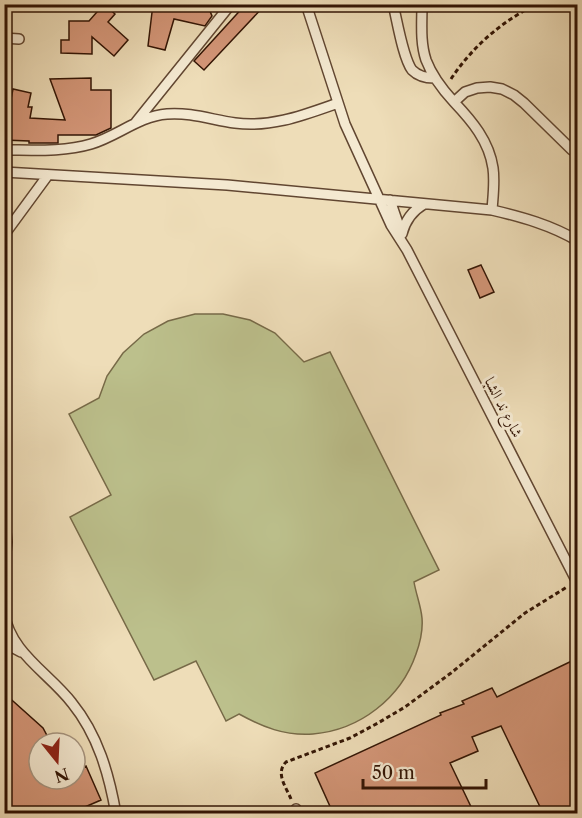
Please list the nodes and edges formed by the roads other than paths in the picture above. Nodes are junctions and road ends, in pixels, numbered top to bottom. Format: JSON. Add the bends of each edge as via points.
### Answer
{"nodes":[{"id":1,"x":231,"y":4,"type":"edge"},
{"id":2,"x":306,"y":4,"type":"edge"},
{"id":3,"x":393,"y":4,"type":"edge"},
{"id":4,"x":422,"y":4,"type":"edge"},
{"id":5,"x":4,"y":38,"type":"edge"},
{"id":6,"x":19,"y":39,"type":"dead end"},
{"id":7,"x":434,"y":78,"type":"junction"},
{"id":8,"x":454,"y":102,"type":"junction"},
{"id":9,"x":338,"y":103,"type":"junction"},
{"id":10,"x":136,"y":122,"type":"junction"},
{"id":11,"x":4,"y":150,"type":"edge"},
{"id":12,"x":578,"y":153,"type":"edge"},
{"id":13,"x":4,"y":172,"type":"edge"},
{"id":14,"x":48,"y":175,"type":"junction"},
{"id":15,"x":385,"y":200,"type":"junction"},
{"id":16,"x":424,"y":204,"type":"junction"},
{"id":17,"x":492,"y":210,"type":"junction"},
{"id":18,"x":4,"y":235,"type":"edge"},
{"id":19,"x":403,"y":239,"type":"junction"},
{"id":20,"x":578,"y":242,"type":"edge"},
{"id":21,"x":4,"y":513,"type":"edge"},
{"id":22,"x":4,"y":571,"type":"edge"},
{"id":23,"x":577,"y":583,"type":"edge"},
{"id":24,"x":4,"y":612,"type":"edge"},
{"id":25,"x":4,"y":643,"type":"edge"},
{"id":26,"x":22,"y":652,"type":"junction"},
{"id":27,"x":116,"y":813,"type":"edge"}],
"edges":[{"from":1,"to":10,"type":"lane"},
{"from":2,"to":9,"type":"lane","name":"شارع ند الشبا"},
{"from":3,"to":7,"type":"lane","via":[[409,64],[417,74]]},
{"from":4,"to":7,"type":"lane","via":[[423,47]]},
{"from":5,"to":6,"type":"lane"},
{"from":7,"to":8,"type":"lane"},
{"from":8,"to":12,"type":"lane","via":[[477,88],[502,89],[524,103]]},
{"from":8,"to":17,"type":"lane","via":[[482,136],[489,152],[493,169]]},
{"from":9,"to":10,"type":"lane","via":[[267,124],[237,124],[184,114],[152,116]]},
{"from":9,"to":15,"type":"lane","name":"شارع ند الشبا","via":[[353,144]]},
{"from":10,"to":11,"type":"lane","via":[[88,145]]},
{"from":13,"to":14,"type":"lane"},
{"from":14,"to":15,"type":"lane","via":[[179,181]]},
{"from":14,"to":18,"type":"lane"},
{"from":15,"to":16,"type":"lane"},
{"from":15,"to":19,"type":"lane","name":"شارع ند الشبا","via":[[394,230]]},
{"from":16,"to":17,"type":"lane"},
{"from":16,"to":19,"type":"lane","via":[[407,220]]},
{"from":17,"to":20,"type":"lane","via":[[547,226]]},
{"from":19,"to":23,"type":"lane","name":"شارع ند الشبا"},
{"from":21,"to":22,"type":"lane"},
{"from":24,"to":26,"type":"lane"},
{"from":25,"to":26,"type":"lane"},
{"from":26,"to":27,"type":"lane","via":[[60,688],[85,722],[110,780]]}]}
